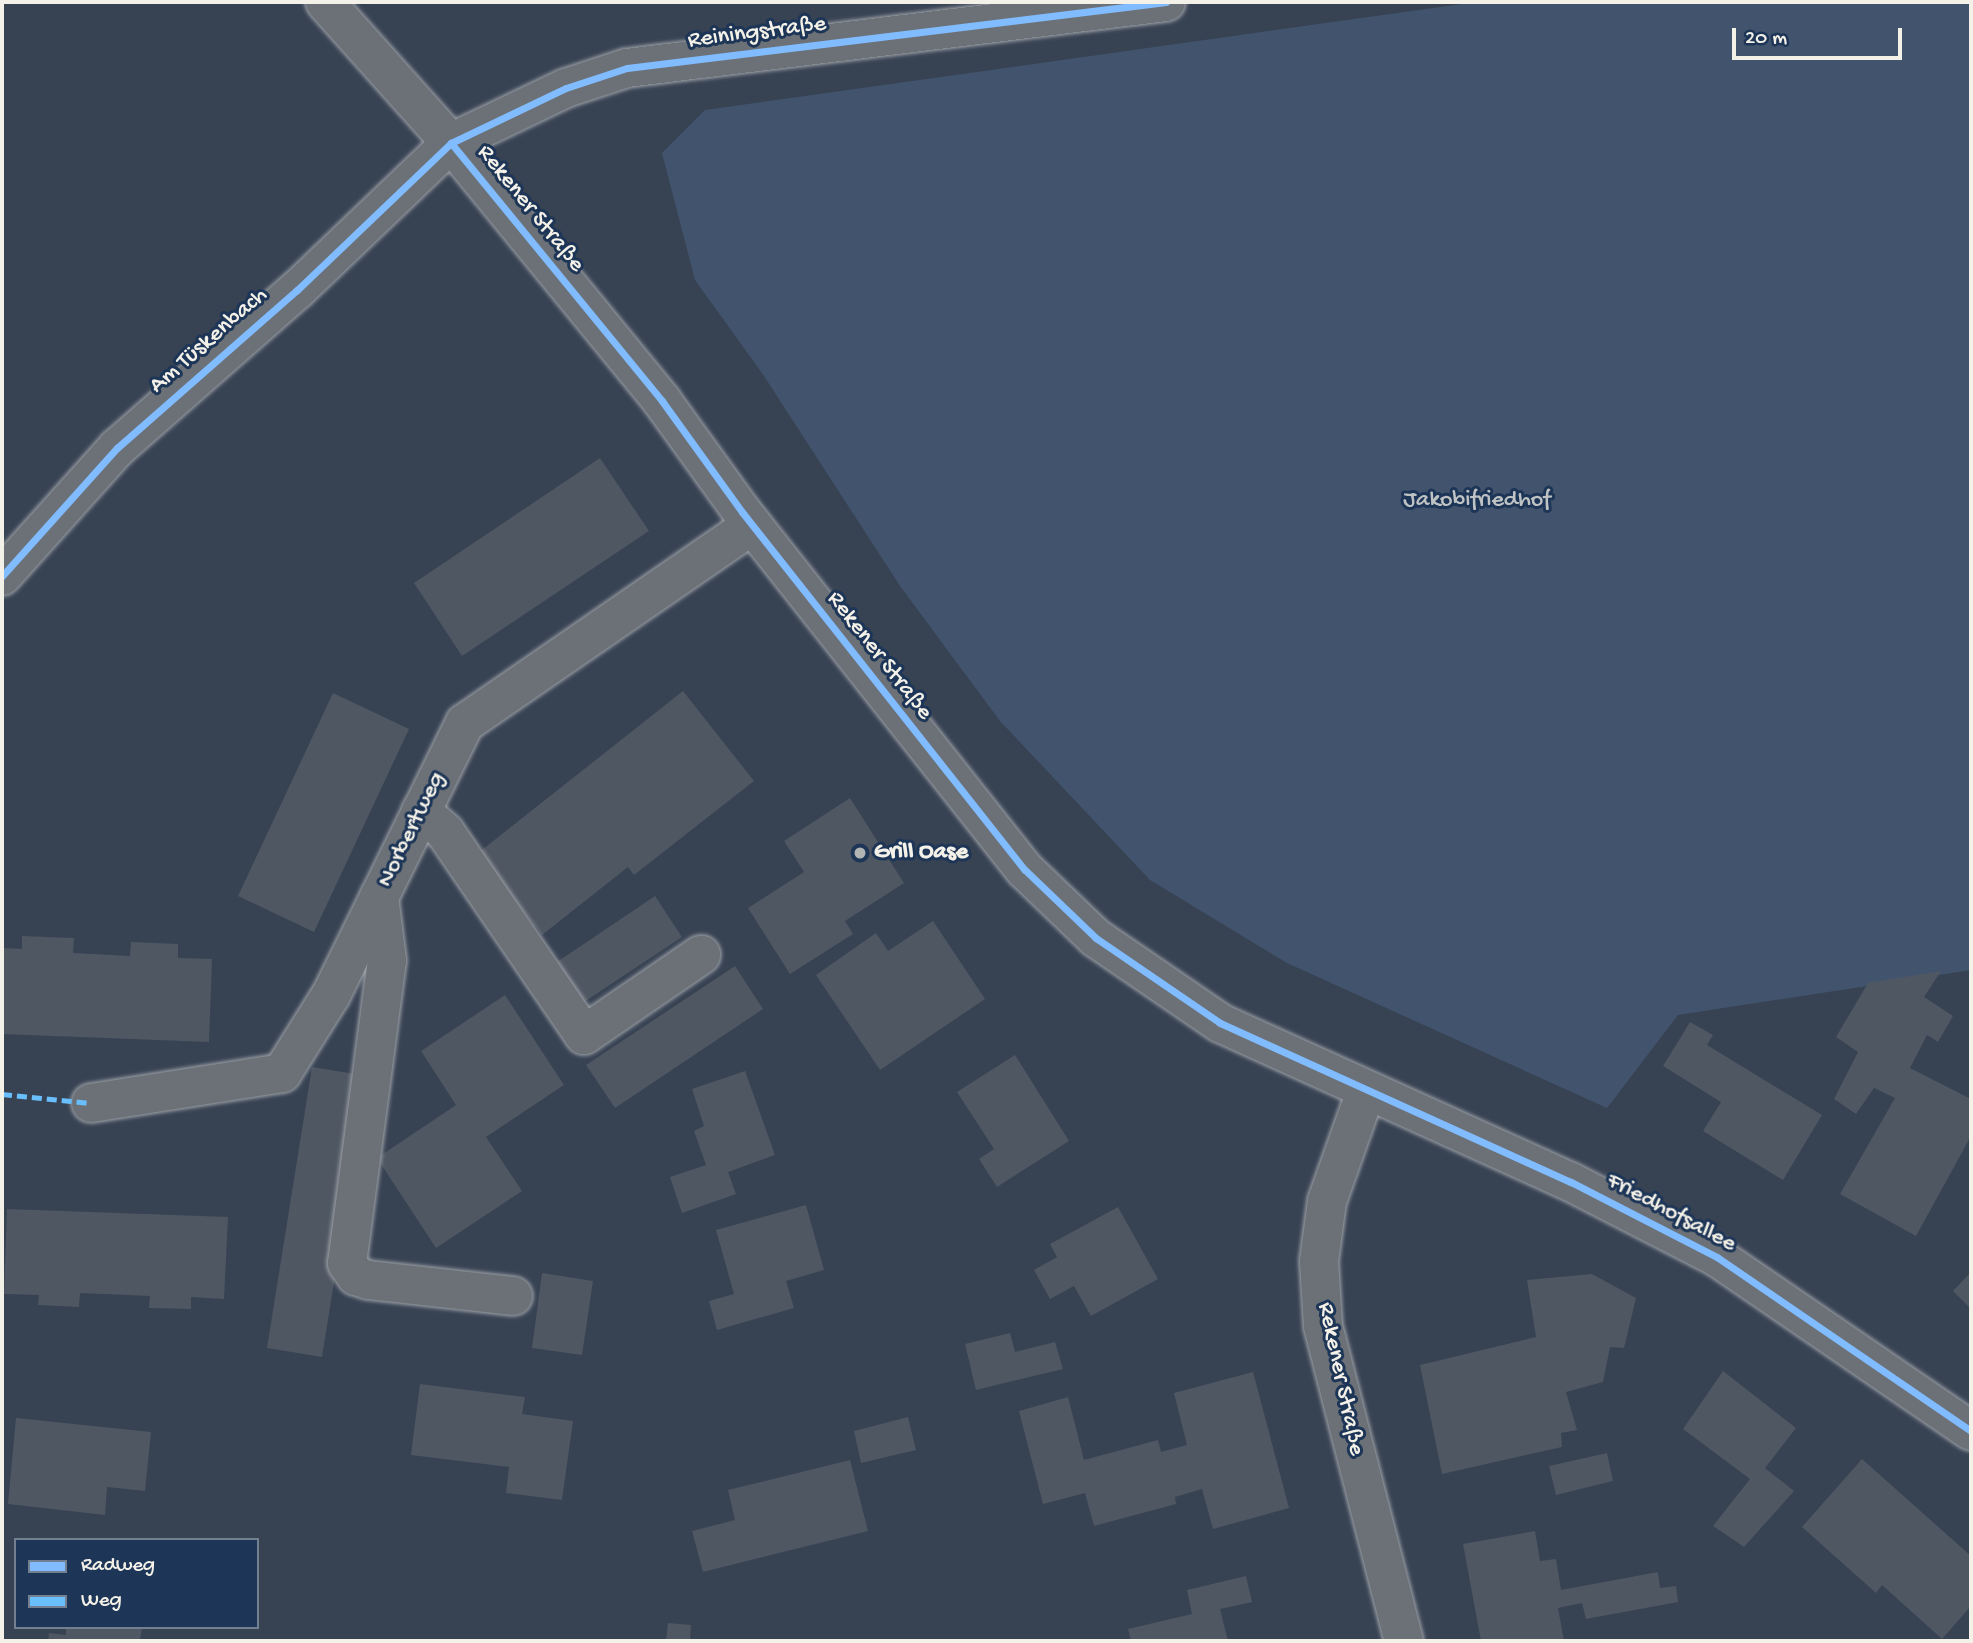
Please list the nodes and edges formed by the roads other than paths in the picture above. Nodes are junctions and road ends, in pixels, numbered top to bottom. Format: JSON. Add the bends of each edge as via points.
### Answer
{"nodes":[{"id":1,"x":324,"y":2,"type":"edge"},
{"id":2,"x":1166,"y":2,"type":"edge"},
{"id":3,"x":451,"y":143,"type":"junction"},
{"id":4,"x":752,"y":525,"type":"junction"},
{"id":5,"x":2,"y":576,"type":"edge"},
{"id":6,"x":421,"y":811,"type":"junction"},
{"id":7,"x":379,"y":897,"type":"junction"},
{"id":8,"x":701,"y":955,"type":"dead end"},
{"id":9,"x":1366,"y":1091,"type":"junction"},
{"id":10,"x":91,"y":1103,"type":"dead end"},
{"id":11,"x":513,"y":1296,"type":"dead end"},
{"id":12,"x":1971,"y":1431,"type":"edge"},
{"id":13,"x":1404,"y":1641,"type":"edge"}],
"edges":[{"from":1,"to":3,"type":"street","name":"Rekener Straße"},
{"from":2,"to":3,"type":"street","name":"Reiningstraße","via":[[627,68],[566,88]]},
{"from":3,"to":4,"type":"street","name":"Rekener Straße","via":[[662,401]]},
{"from":3,"to":5,"type":"street","name":"Am Tüskenbach","via":[[296,290],[117,448]]},
{"from":4,"to":6,"type":"street","name":"Norbertweg","via":[[465,723]]},
{"from":4,"to":9,"type":"street","name":"Rekener Straße","via":[[1026,870],[1097,938],[1220,1023]]},
{"from":6,"to":7,"type":"street","name":"Norbertweg"},
{"from":6,"to":8,"type":"street","via":[[445,832],[584,1035]]},
{"from":7,"to":10,"type":"street","name":"Norbertweg","via":[[331,995],[282,1073]]},
{"from":7,"to":11,"type":"street","via":[[387,960],[347,1263],[356,1276],[368,1280]]},
{"from":9,"to":12,"type":"street","name":"Friedhofsallee","via":[[1572,1182],[1717,1257]]},
{"from":9,"to":13,"type":"street","name":"Rekener Straße","via":[[1327,1201],[1319,1261],[1323,1326]]}]}
